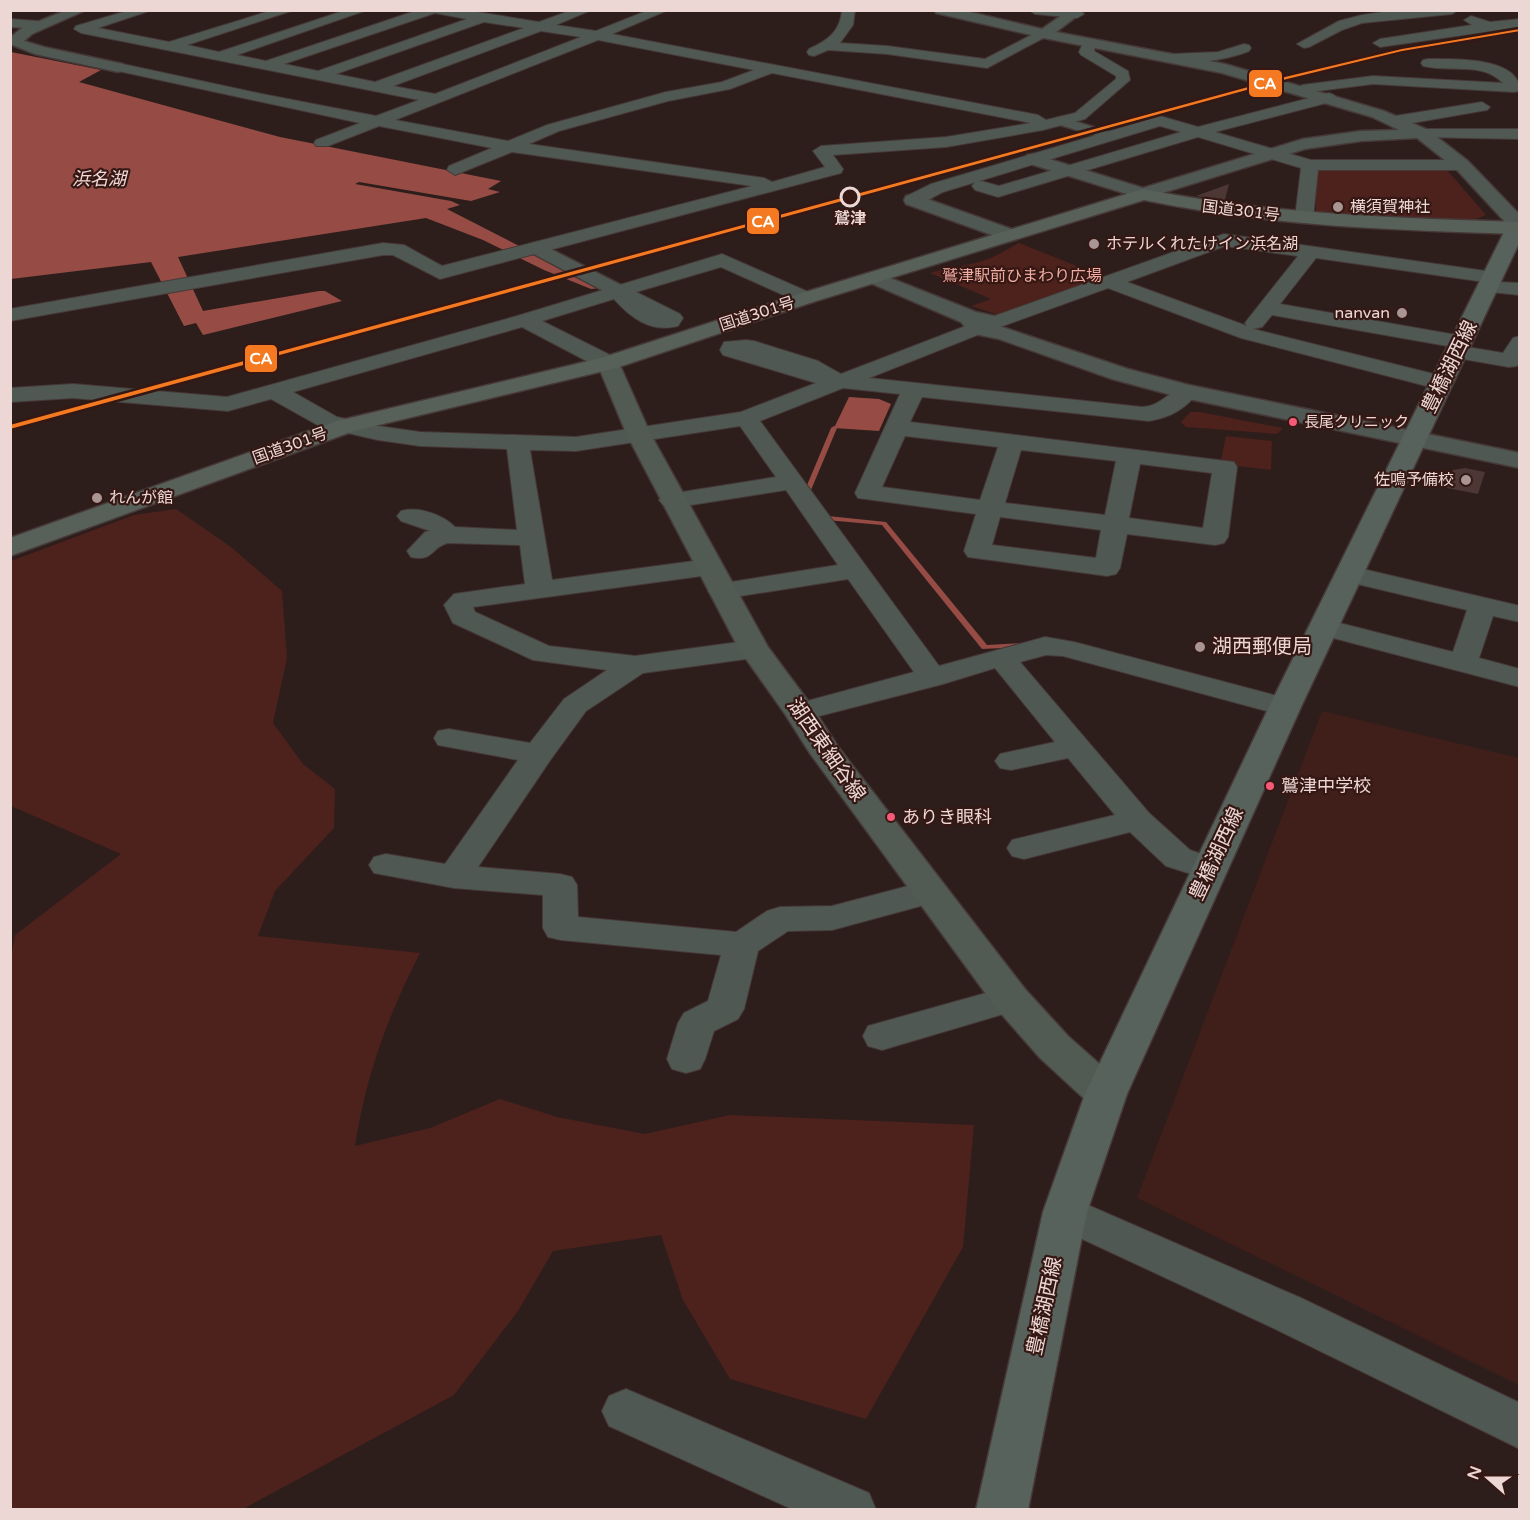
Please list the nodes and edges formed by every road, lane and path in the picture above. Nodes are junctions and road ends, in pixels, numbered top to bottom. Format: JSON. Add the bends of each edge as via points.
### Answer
{"nodes":[{"id":1,"x":80,"y":10,"type":"edge"},
{"id":2,"x":146,"y":10,"type":"edge"},
{"id":3,"x":288,"y":10,"type":"edge"},
{"id":4,"x":361,"y":10,"type":"edge"},
{"id":5,"x":432,"y":10,"type":"edge"},
{"id":6,"x":438,"y":10,"type":"edge"},
{"id":7,"x":504,"y":10,"type":"edge"},
{"id":8,"x":585,"y":10,"type":"edge"},
{"id":9,"x":662,"y":10,"type":"edge"},
{"id":10,"x":849,"y":10,"type":"edge"},
{"id":11,"x":941,"y":10,"type":"edge"},
{"id":12,"x":1035,"y":10,"type":"edge"},
{"id":13,"x":1452,"y":10,"type":"edge"},
{"id":14,"x":1446,"y":11,"type":"edge"},
{"id":15,"x":1078,"y":12,"type":"edge"},
{"id":16,"x":484,"y":18,"type":"junction"},
{"id":17,"x":10,"y":23,"type":"edge"},
{"id":18,"x":1520,"y":23,"type":"edge"},
{"id":19,"x":38,"y":25,"type":"junction"},
{"id":20,"x":1489,"y":26,"type":"junction"},
{"id":21,"x":158,"y":27,"type":"dead end"},
{"id":22,"x":541,"y":27,"type":"junction"},
{"id":23,"x":1044,"y":34,"type":"junction"},
{"id":24,"x":600,"y":36,"type":"junction"},
{"id":25,"x":124,"y":37,"type":"junction"},
{"id":26,"x":1089,"y":44,"type":"junction"},
{"id":27,"x":1304,"y":44,"type":"dead end"},
{"id":28,"x":1380,"y":44,"type":"dead end"},
{"id":29,"x":170,"y":46,"type":"junction"},
{"id":30,"x":827,"y":46,"type":"junction"},
{"id":31,"x":1244,"y":48,"type":"dead end"},
{"id":32,"x":219,"y":56,"type":"junction"},
{"id":33,"x":1172,"y":58,"type":"junction"},
{"id":34,"x":1428,"y":63,"type":"dead end"},
{"id":35,"x":267,"y":65,"type":"junction"},
{"id":36,"x":118,"y":68,"type":"joint"},
{"id":37,"x":774,"y":69,"type":"junction"},
{"id":38,"x":319,"y":75,"type":"junction"},
{"id":39,"x":1410,"y":81,"type":"junction"},
{"id":40,"x":377,"y":86,"type":"junction"},
{"id":41,"x":1296,"y":88,"type":"junction"},
{"id":42,"x":1428,"y":97,"type":"dead end"},
{"id":43,"x":1329,"y":98,"type":"junction"},
{"id":44,"x":439,"y":99,"type":"junction"},
{"id":45,"x":1482,"y":107,"type":"dead end"},
{"id":46,"x":1395,"y":121,"type":"junction"},
{"id":47,"x":380,"y":122,"type":"junction"},
{"id":48,"x":1057,"y":122,"type":"junction"},
{"id":49,"x":1198,"y":132,"type":"junction"},
{"id":50,"x":1422,"y":134,"type":"junction"},
{"id":51,"x":1520,"y":134,"type":"edge"},
{"id":52,"x":1109,"y":136,"type":"junction"},
{"id":53,"x":322,"y":143,"type":"dead end"},
{"id":54,"x":506,"y":146,"type":"junction"},
{"id":55,"x":1269,"y":153,"type":"junction"},
{"id":56,"x":1033,"y":159,"type":"junction"},
{"id":57,"x":1310,"y":165,"type":"junction"},
{"id":58,"x":1462,"y":165,"type":"junction"},
{"id":59,"x":455,"y":170,"type":"dead end"},
{"id":60,"x":1071,"y":171,"type":"junction"},
{"id":61,"x":963,"y":180,"type":"junction"},
{"id":62,"x":779,"y":185,"type":"junction"},
{"id":63,"x":1143,"y":194,"type":"junction"},
{"id":64,"x":913,"y":200,"type":"joint"},
{"id":65,"x":1239,"y":212,"type":"junction"},
{"id":66,"x":1305,"y":218,"type":"junction"},
{"id":67,"x":1518,"y":228,"type":"edge"},
{"id":68,"x":1010,"y":235,"type":"junction"},
{"id":69,"x":1224,"y":240,"type":"junction"},
{"id":70,"x":537,"y":248,"type":"junction"},
{"id":71,"x":1310,"y":253,"type":"junction"},
{"id":72,"x":875,"y":278,"type":"junction"},
{"id":73,"x":1110,"y":282,"type":"junction"},
{"id":74,"x":1490,"y":282,"type":"junction"},
{"id":75,"x":1520,"y":289,"type":"edge"},
{"id":76,"x":618,"y":291,"type":"junction"},
{"id":77,"x":806,"y":298,"type":"junction"},
{"id":78,"x":1266,"y":308,"type":"junction"},
{"id":79,"x":10,"y":315,"type":"edge"},
{"id":80,"x":524,"y":320,"type":"junction"},
{"id":81,"x":986,"y":325,"type":"junction"},
{"id":82,"x":1248,"y":334,"type":"junction"},
{"id":83,"x":1459,"y":347,"type":"junction"},
{"id":84,"x":1517,"y":352,"type":"edge"},
{"id":85,"x":608,"y":363,"type":"junction"},
{"id":86,"x":838,"y":381,"type":"junction"},
{"id":87,"x":1442,"y":383,"type":"junction"},
{"id":88,"x":274,"y":391,"type":"junction"},
{"id":89,"x":913,"y":391,"type":"junction"},
{"id":90,"x":1187,"y":392,"type":"junction"},
{"id":91,"x":10,"y":395,"type":"edge"},
{"id":92,"x":1070,"y":407,"type":"junction"},
{"id":93,"x":746,"y":418,"type":"junction"},
{"id":94,"x":346,"y":426,"type":"junction"},
{"id":95,"x":898,"y":428,"type":"junction"},
{"id":96,"x":638,"y":433,"type":"junction"},
{"id":97,"x":1415,"y":440,"type":"junction"},
{"id":98,"x":1011,"y":442,"type":"junction"},
{"id":99,"x":519,"y":443,"type":"junction"},
{"id":100,"x":1059,"y":447,"type":"junction"},
{"id":101,"x":1129,"y":456,"type":"junction"},
{"id":102,"x":1520,"y":461,"type":"edge"},
{"id":103,"x":793,"y":482,"type":"junction"},
{"id":104,"x":672,"y":500,"type":"junction"},
{"id":105,"x":989,"y":508,"type":"junction"},
{"id":106,"x":410,"y":516,"type":"dead end"},
{"id":107,"x":1113,"y":524,"type":"junction"},
{"id":108,"x":448,"y":535,"type":"junction"},
{"id":109,"x":530,"y":538,"type":"junction"},
{"id":110,"x":10,"y":548,"type":"edge"},
{"id":111,"x":420,"y":551,"type":"dead end"},
{"id":112,"x":856,"y":570,"type":"junction"},
{"id":113,"x":1350,"y":574,"type":"junction"},
{"id":114,"x":716,"y":579,"type":"junction"},
{"id":115,"x":540,"y":590,"type":"junction"},
{"id":116,"x":1483,"y":605,"type":"junction"},
{"id":117,"x":1520,"y":614,"type":"edge"},
{"id":118,"x":1324,"y":627,"type":"junction"},
{"id":119,"x":754,"y":648,"type":"junction"},
{"id":120,"x":1002,"y":658,"type":"junction"},
{"id":121,"x":1463,"y":663,"type":"junction"},
{"id":122,"x":635,"y":665,"type":"junction"},
{"id":123,"x":933,"y":678,"type":"junction"},
{"id":124,"x":1520,"y":678,"type":"edge"},
{"id":125,"x":1285,"y":707,"type":"junction"},
{"id":126,"x":800,"y":712,"type":"junction"},
{"id":127,"x":448,"y":738,"type":"dead end"},
{"id":128,"x":1074,"y":747,"type":"junction"},
{"id":129,"x":538,"y":754,"type":"junction"},
{"id":130,"x":1011,"y":761,"type":"dead end"},
{"id":131,"x":1137,"y":820,"type":"junction"},
{"id":132,"x":1024,"y":848,"type":"dead end"},
{"id":133,"x":386,"y":865,"type":"dead end"},
{"id":134,"x":1210,"y":869,"type":"junction"},
{"id":135,"x":454,"y":877,"type":"junction"},
{"id":136,"x":931,"y":892,"type":"junction"},
{"id":137,"x":742,"y":945,"type":"junction"},
{"id":138,"x":1011,"y":999,"type":"junction"},
{"id":139,"x":882,"y":1036,"type":"dead end"},
{"id":140,"x":686,"y":1059,"type":"dead end"},
{"id":141,"x":1106,"y":1094,"type":"junction"},
{"id":142,"x":1065,"y":1212,"type":"junction"},
{"id":143,"x":626,"y":1411,"type":"dead end"},
{"id":144,"x":1520,"y":1427,"type":"edge"},
{"id":145,"x":851,"y":1509,"type":"edge"},
{"id":146,"x":1002,"y":1509,"type":"edge"}],
"edges":[{"from":1,"to":19,"type":"street"},
{"from":2,"to":25,"type":"street","via":[[81,29]]},
{"from":3,"to":29,"type":"street"},
{"from":4,"to":32,"type":"street"},
{"from":5,"to":35,"type":"street"},
{"from":6,"to":16,"type":"street"},
{"from":7,"to":16,"type":"street"},
{"from":8,"to":22,"type":"street"},
{"from":9,"to":24,"type":"street"},
{"from":10,"to":30,"type":"street","via":[[848,25]]},
{"from":11,"to":23,"type":"street"},
{"from":12,"to":15,"type":"street"},
{"from":13,"to":14,"type":"street"},
{"from":14,"to":20,"type":"street"},
{"from":14,"to":27,"type":"street","via":[[1351,21]]},
{"from":15,"to":23,"type":"street"},
{"from":16,"to":22,"type":"street"},
{"from":16,"to":38,"type":"street"},
{"from":17,"to":19,"type":"street"},
{"from":18,"to":20,"type":"street"},
{"from":19,"to":36,"type":"street","via":[[20,35],[17,43]]},
{"from":20,"to":28,"type":"street"},
{"from":21,"to":25,"type":"street"},
{"from":22,"to":24,"type":"street"},
{"from":22,"to":40,"type":"street"},
{"from":23,"to":26,"type":"street"},
{"from":23,"to":30,"type":"street","via":[[987,64]]},
{"from":24,"to":37,"type":"street"},
{"from":24,"to":44,"type":"street"},
{"from":25,"to":29,"type":"street"},
{"from":26,"to":33,"type":"street"},
{"from":26,"to":48,"type":"street","via":[[1086,52],[1123,74],[1123,80],[1080,116]]},
{"from":29,"to":32,"type":"street"},
{"from":30,"to":37,"type":"street"},
{"from":31,"to":33,"type":"street","via":[[1233,53]]},
{"from":32,"to":35,"type":"street"},
{"from":33,"to":41,"type":"street"},
{"from":34,"to":39,"type":"street","via":[[1489,68],[1507,76],[1514,88]]},
{"from":35,"to":38,"type":"street"},
{"from":36,"to":47,"type":"street"},
{"from":37,"to":48,"type":"street"},
{"from":37,"to":54,"type":"street","via":[[725,86],[666,97],[553,128]]},
{"from":38,"to":40,"type":"street"},
{"from":39,"to":41,"type":"street","via":[[1360,81]]},
{"from":39,"to":42,"type":"street"},
{"from":40,"to":44,"type":"street"},
{"from":41,"to":43,"type":"street"},
{"from":43,"to":46,"type":"street"},
{"from":43,"to":49,"type":"street"},
{"from":44,"to":47,"type":"street"},
{"from":45,"to":46,"type":"street"},
{"from":46,"to":50,"type":"street"},
{"from":47,"to":53,"type":"street"},
{"from":47,"to":54,"type":"street"},
{"from":48,"to":52,"type":"street"},
{"from":48,"to":62,"type":"street","via":[[946,142],[821,151],[835,169]]},
{"from":49,"to":52,"type":"street","via":[[1160,122]]},
{"from":49,"to":55,"type":"street"},
{"from":49,"to":60,"type":"street"},
{"from":50,"to":51,"type":"street"},
{"from":50,"to":55,"type":"street","via":[[1336,139]]},
{"from":50,"to":58,"type":"street"},
{"from":52,"to":56,"type":"street"},
{"from":54,"to":59,"type":"street"},
{"from":54,"to":62,"type":"street"},
{"from":55,"to":57,"type":"street"},
{"from":55,"to":63,"type":"street"},
{"from":56,"to":60,"type":"street"},
{"from":56,"to":61,"type":"street"},
{"from":57,"to":58,"type":"street"},
{"from":57,"to":66,"type":"street"},
{"from":58,"to":67,"type":"street"},
{"from":60,"to":61,"type":"street","via":[[998,192]]},
{"from":60,"to":63,"type":"street"},
{"from":61,"to":64,"type":"street"},
{"from":62,"to":70,"type":"street"},
{"from":63,"to":65,"type":"highway","name":"国道301号"},
{"from":63,"to":68,"type":"highway","name":"国道301号"},
{"from":64,"to":68,"type":"street"},
{"from":65,"to":66,"type":"highway","name":"国道301号"},
{"from":65,"to":69,"type":"street"},
{"from":66,"to":67,"type":"highway","name":"国道301号"},
{"from":67,"to":74,"type":"main road","name":"豊橋湖西線"},
{"from":68,"to":72,"type":"highway","name":"国道301号"},
{"from":69,"to":71,"type":"street"},
{"from":69,"to":73,"type":"street"},
{"from":70,"to":76,"type":"street"},
{"from":70,"to":79,"type":"street","via":[[440,273],[397,249],[383,249]]},
{"from":71,"to":74,"type":"street"},
{"from":71,"to":78,"type":"street"},
{"from":72,"to":77,"type":"highway","name":"国道301号"},
{"from":72,"to":81,"type":"street"},
{"from":73,"to":81,"type":"street"},
{"from":73,"to":82,"type":"street"},
{"from":74,"to":75,"type":"street"},
{"from":74,"to":83,"type":"main road","name":"豊橋湖西線"},
{"from":76,"to":77,"type":"street","via":[[722,260]]},
{"from":76,"to":80,"type":"street"},
{"from":77,"to":85,"type":"highway","name":"国道301号"},
{"from":78,"to":82,"type":"street"},
{"from":78,"to":83,"type":"street"},
{"from":80,"to":85,"type":"street"},
{"from":80,"to":88,"type":"street"},
{"from":81,"to":86,"type":"street"},
{"from":81,"to":90,"type":"street","via":[[1120,374]]},
{"from":82,"to":87,"type":"street"},
{"from":83,"to":84,"type":"street"},
{"from":83,"to":87,"type":"main road","name":"豊橋湖西線"},
{"from":85,"to":94,"type":"highway","name":"国道301号"},
{"from":85,"to":96,"type":"main road","name":"湖西東細谷線"},
{"from":86,"to":89,"type":"street"},
{"from":86,"to":93,"type":"street"},
{"from":87,"to":97,"type":"main road","name":"豊橋湖西線"},
{"from":88,"to":91,"type":"street","via":[[228,404],[73,391]]},
{"from":88,"to":94,"type":"street","via":[[329,422]]},
{"from":89,"to":92,"type":"street"},
{"from":89,"to":95,"type":"street"},
{"from":90,"to":92,"type":"street","via":[[1172,407],[1156,414]]},
{"from":90,"to":97,"type":"street"},
{"from":92,"to":100,"type":"street"},
{"from":93,"to":96,"type":"street"},
{"from":93,"to":103,"type":"street"},
{"from":94,"to":99,"type":"street","via":[[420,439]]},
{"from":94,"to":110,"type":"highway","name":"国道301号"},
{"from":95,"to":98,"type":"street"},
{"from":95,"to":105,"type":"street","via":[[867,493]]},
{"from":96,"to":99,"type":"street","via":[[576,444]]},
{"from":96,"to":104,"type":"main road","name":"湖西東細谷線"},
{"from":97,"to":102,"type":"street"},
{"from":97,"to":113,"type":"main road","name":"豊橋湖西線"},
{"from":98,"to":100,"type":"street"},
{"from":98,"to":105,"type":"street"},
{"from":99,"to":109,"type":"street"},
{"from":100,"to":101,"type":"street"},
{"from":101,"to":107,"type":"street"},
{"from":101,"to":107,"type":"street","via":[[1225,467],[1215,537]]},
{"from":103,"to":104,"type":"street"},
{"from":103,"to":112,"type":"street"},
{"from":104,"to":114,"type":"main road","name":"湖西東細谷線"},
{"from":105,"to":107,"type":"street"},
{"from":105,"to":107,"type":"street","via":[[977,551],[1107,568]]},
{"from":106,"to":108,"type":"street","via":[[437,524]]},
{"from":108,"to":109,"type":"street"},
{"from":108,"to":111,"type":"street","via":[[434,538]]},
{"from":109,"to":115,"type":"street"},
{"from":112,"to":114,"type":"street"},
{"from":112,"to":123,"type":"street"},
{"from":113,"to":116,"type":"street"},
{"from":113,"to":118,"type":"main road","name":"豊橋湖西線"},
{"from":114,"to":115,"type":"street"},
{"from":114,"to":119,"type":"main road","name":"湖西東細谷線"},
{"from":115,"to":122,"type":"street","via":[[464,600],[458,605],[463,617],[543,654]]},
{"from":116,"to":117,"type":"street"},
{"from":116,"to":121,"type":"street"},
{"from":118,"to":121,"type":"street"},
{"from":118,"to":125,"type":"main road","name":"豊橋湖西線"},
{"from":119,"to":122,"type":"street"},
{"from":119,"to":126,"type":"main road","name":"湖西東細谷線"},
{"from":120,"to":123,"type":"street"},
{"from":120,"to":125,"type":"street","via":[[1055,646]]},
{"from":120,"to":128,"type":"street"},
{"from":121,"to":124,"type":"street"},
{"from":122,"to":129,"type":"street","via":[[575,705]]},
{"from":123,"to":126,"type":"street"},
{"from":125,"to":134,"type":"main road","name":"豊橋湖西線"},
{"from":126,"to":136,"type":"main road","name":"湖西東細谷線","via":[[825,752]]},
{"from":127,"to":129,"type":"street"},
{"from":128,"to":130,"type":"street"},
{"from":128,"to":131,"type":"street"},
{"from":129,"to":135,"type":"street"},
{"from":131,"to":132,"type":"street"},
{"from":131,"to":134,"type":"street","via":[[1170,852],[1188,863]]},
{"from":133,"to":135,"type":"street"},
{"from":134,"to":141,"type":"main road","name":"豊橋湖西線"},
{"from":135,"to":137,"type":"street","via":[[560,885],[561,928]]},
{"from":136,"to":137,"type":"street","via":[[832,918],[780,919]]},
{"from":136,"to":138,"type":"main road","name":"湖西東細谷線"},
{"from":137,"to":140,"type":"street","via":[[725,1009],[697,1023]]},
{"from":138,"to":139,"type":"street"},
{"from":138,"to":141,"type":"main road","name":"湖西東細谷線","via":[[1054,1047]]},
{"from":141,"to":142,"type":"main road","name":"豊橋湖西線"},
{"from":142,"to":144,"type":"street"},
{"from":142,"to":146,"type":"main road","name":"豊橋湖西線"},
{"from":143,"to":145,"type":"street"}]}
